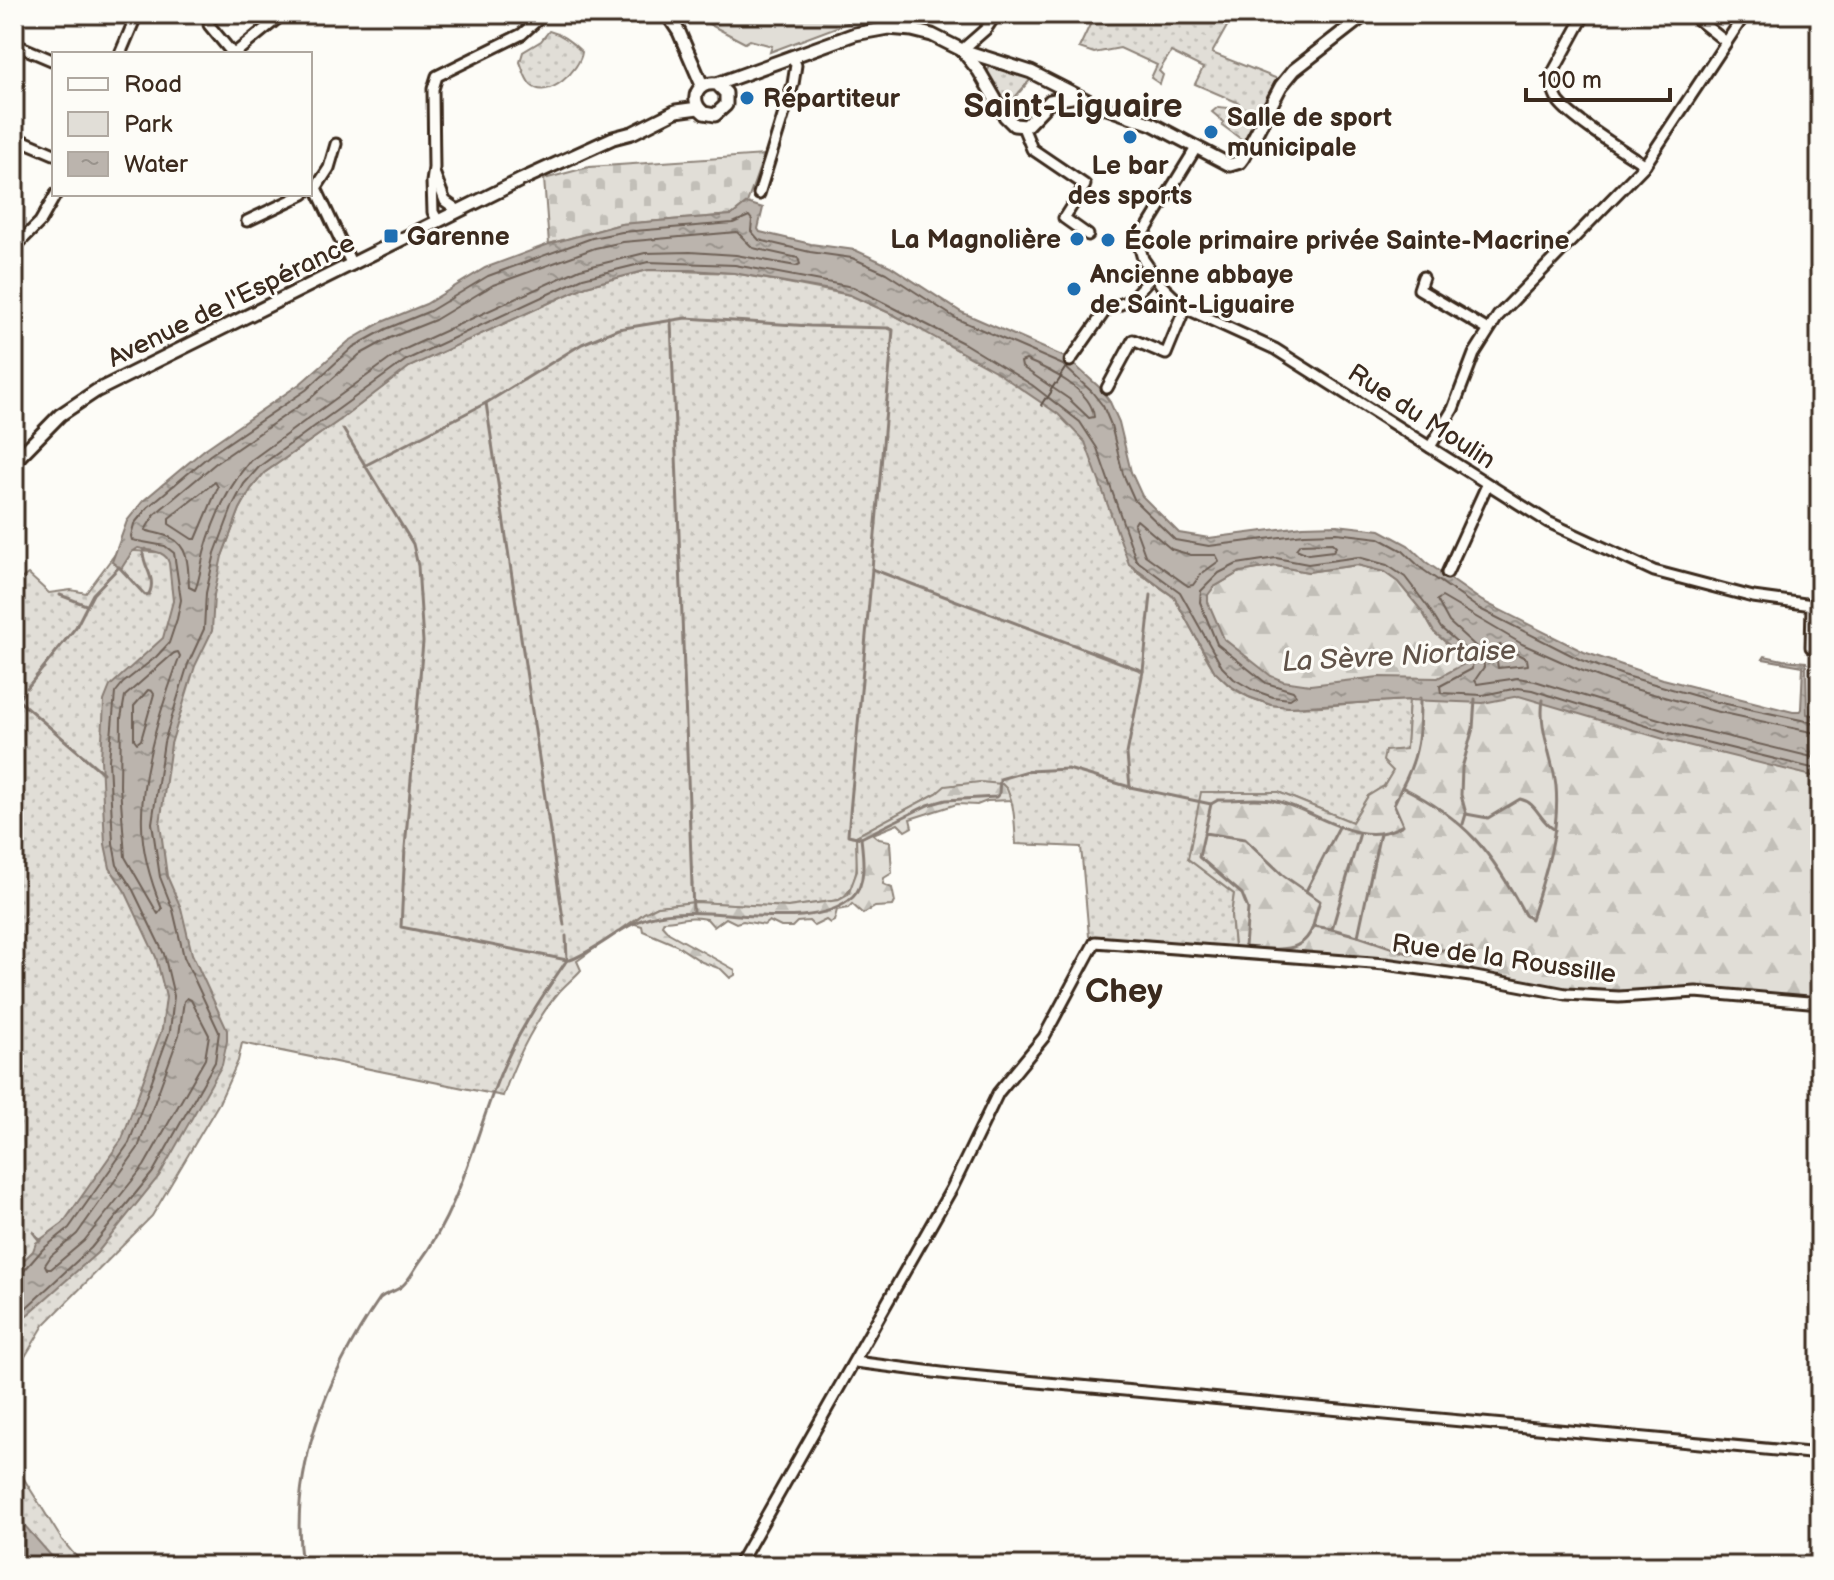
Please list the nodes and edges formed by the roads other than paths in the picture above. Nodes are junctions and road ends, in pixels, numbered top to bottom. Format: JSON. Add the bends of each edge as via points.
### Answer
{"nodes":[{"id":1,"x":137,"y":14,"type":"edge"},
{"id":2,"x":283,"y":14,"type":"edge"},
{"id":3,"x":544,"y":14,"type":"edge"},
{"id":4,"x":667,"y":14,"type":"edge"},
{"id":5,"x":908,"y":14,"type":"edge"},
{"id":6,"x":996,"y":14,"type":"edge"},
{"id":7,"x":1366,"y":14,"type":"edge"},
{"id":8,"x":1585,"y":14,"type":"edge"},
{"id":9,"x":1691,"y":14,"type":"edge"},
{"id":10,"x":1745,"y":14,"type":"edge"},
{"id":11,"x":209,"y":25,"type":"dead end"},
{"id":12,"x":901,"y":28,"type":"junction"},
{"id":13,"x":1726,"y":42,"type":"junction"},
{"id":14,"x":14,"y":44,"type":"edge"},
{"id":15,"x":962,"y":50,"type":"junction"},
{"id":16,"x":121,"y":52,"type":"edge"},
{"id":17,"x":232,"y":52,"type":"edge"},
{"id":18,"x":236,"y":52,"type":"edge"},
{"id":19,"x":792,"y":56,"type":"junction"},
{"id":20,"x":989,"y":58,"type":"junction"},
{"id":21,"x":52,"y":60,"type":"edge"},
{"id":22,"x":979,"y":71,"type":"junction"},
{"id":23,"x":750,"y":72,"type":"junction"},
{"id":24,"x":1052,"y":82,"type":"junction"},
{"id":25,"x":717,"y":84,"type":"junction"},
{"id":26,"x":699,"y":89,"type":"junction"},
{"id":27,"x":1077,"y":96,"type":"junction"},
{"id":28,"x":727,"y":101,"type":"junction"},
{"id":29,"x":1050,"y":101,"type":"junction"},
{"id":30,"x":698,"y":108,"type":"junction"},
{"id":31,"x":1023,"y":127,"type":"junction"},
{"id":32,"x":14,"y":137,"type":"edge"},
{"id":33,"x":613,"y":138,"type":"junction"},
{"id":34,"x":336,"y":144,"type":"dead end"},
{"id":35,"x":1196,"y":148,"type":"junction"},
{"id":36,"x":52,"y":153,"type":"edge"},
{"id":37,"x":1645,"y":165,"type":"junction"},
{"id":38,"x":434,"y":168,"type":"junction"},
{"id":39,"x":313,"y":190,"type":"edge"},
{"id":40,"x":759,"y":194,"type":"dead end"},
{"id":41,"x":55,"y":196,"type":"edge"},
{"id":42,"x":300,"y":196,"type":"edge"},
{"id":43,"x":459,"y":211,"type":"junction"},
{"id":44,"x":247,"y":221,"type":"dead end"},
{"id":45,"x":438,"y":221,"type":"junction"},
{"id":46,"x":1088,"y":235,"type":"dead end"},
{"id":47,"x":14,"y":247,"type":"edge"},
{"id":48,"x":352,"y":265,"type":"junction"},
{"id":49,"x":1153,"y":275,"type":"junction"},
{"id":50,"x":1423,"y":277,"type":"dead end"},
{"id":51,"x":1185,"y":308,"type":"junction"},
{"id":52,"x":1488,"y":330,"type":"junction"},
{"id":53,"x":1070,"y":361,"type":"dead end"},
{"id":54,"x":1107,"y":388,"type":"dead end"},
{"id":55,"x":1430,"y":447,"type":"junction"},
{"id":56,"x":14,"y":462,"type":"edge"},
{"id":57,"x":1487,"y":485,"type":"junction"},
{"id":58,"x":1447,"y":573,"type":"dead end"},
{"id":59,"x":1816,"y":606,"type":"edge"},
{"id":60,"x":1811,"y":647,"type":"dead end"},
{"id":61,"x":1820,"y":1003,"type":"edge"},
{"id":62,"x":855,"y":1362,"type":"junction"},
{"id":63,"x":1820,"y":1454,"type":"edge"},
{"id":64,"x":738,"y":1566,"type":"edge"}],
"edges":[{"from":1,"to":16,"type":"street"},
{"from":2,"to":18,"type":"street"},
{"from":3,"to":38,"type":"street","via":[[522,34],[437,76]]},
{"from":4,"to":26,"type":"street"},
{"from":5,"to":12,"type":"street"},
{"from":6,"to":15,"type":"street"},
{"from":7,"to":35,"type":"street","via":[[1294,70],[1240,162],[1225,164]]},
{"from":8,"to":37,"type":"street","via":[[1550,78],[1553,89],[1559,102]]},
{"from":9,"to":13,"type":"street"},
{"from":10,"to":13,"type":"street"},
{"from":11,"to":17,"type":"street"},
{"from":12,"to":15,"type":"street"},
{"from":12,"to":19,"type":"street","via":[[855,34]]},
{"from":13,"to":37,"type":"street"},
{"from":14,"to":21,"type":"street"},
{"from":15,"to":20,"type":"street"},
{"from":15,"to":22,"type":"street"},
{"from":19,"to":23,"type":"street"},
{"from":19,"to":40,"type":"street","via":[[793,84]]},
{"from":20,"to":22,"type":"street","via":[[982,60]]},
{"from":20,"to":24,"type":"street"},
{"from":22,"to":31,"type":"street","via":[[1008,120]]},
{"from":23,"to":25,"type":"street"},
{"from":23,"to":28,"type":"street"},
{"from":24,"to":27,"type":"street"},
{"from":24,"to":29,"type":"street","via":[[1055,92]]},
{"from":25,"to":26,"type":"street"},
{"from":25,"to":28,"type":"street"},
{"from":26,"to":30,"type":"street"},
{"from":26,"to":33,"type":"street","name":"Avenue de l'Espérance"},
{"from":27,"to":29,"type":"street"},
{"from":27,"to":35,"type":"street","via":[[1152,124]]},
{"from":28,"to":30,"type":"street","via":[[715,115]]},
{"from":29,"to":31,"type":"street"},
{"from":30,"to":33,"type":"street","name":"Avenue de l'Espérance","via":[[676,111]]},
{"from":31,"to":46,"type":"street","via":[[1032,149],[1085,185],[1064,218]]},
{"from":32,"to":36,"type":"street"},
{"from":33,"to":43,"type":"street","name":"Avenue de l'Espérance"},
{"from":34,"to":39,"type":"street","via":[[329,168]]},
{"from":35,"to":49,"type":"street","name":"Rue du Moulin","via":[[1144,233],[1140,248]]},
{"from":37,"to":52,"type":"street"},
{"from":38,"to":43,"type":"street","via":[[445,201]]},
{"from":38,"to":45,"type":"street","via":[[433,212]]},
{"from":39,"to":48,"type":"street"},
{"from":41,"to":47,"type":"street","via":[[40,222]]},
{"from":42,"to":44,"type":"street"},
{"from":43,"to":45,"type":"street","name":"Avenue de l'Espérance"},
{"from":45,"to":48,"type":"street","name":"Avenue de l'Espérance"},
{"from":48,"to":56,"type":"street","name":"Avenue de l'Espérance","via":[[96,391],[60,415]]},
{"from":49,"to":51,"type":"street","name":"Rue du Moulin"},
{"from":49,"to":53,"type":"street","via":[[1130,300],[1105,311]]},
{"from":50,"to":52,"type":"street","via":[[1419,289]]},
{"from":51,"to":54,"type":"street","via":[[1166,354],[1133,340]]},
{"from":51,"to":55,"type":"street","name":"Rue du Moulin","via":[[1255,337]]},
{"from":52,"to":55,"type":"street"},
{"from":55,"to":57,"type":"street","name":"Rue du Moulin"},
{"from":57,"to":58,"type":"street"},
{"from":57,"to":59,"type":"street","name":"Rue du Moulin","via":[[1548,522],[1643,567],[1753,597]]},
{"from":59,"to":60,"type":"street"},
{"from":61,"to":62,"type":"street","name":"Rue de la Roussille","via":[[1696,992],[1579,995],[1385,964],[1095,942],[1044,1037],[998,1093]]},
{"from":62,"to":63,"type":"street"},
{"from":62,"to":64,"type":"street"}]}
